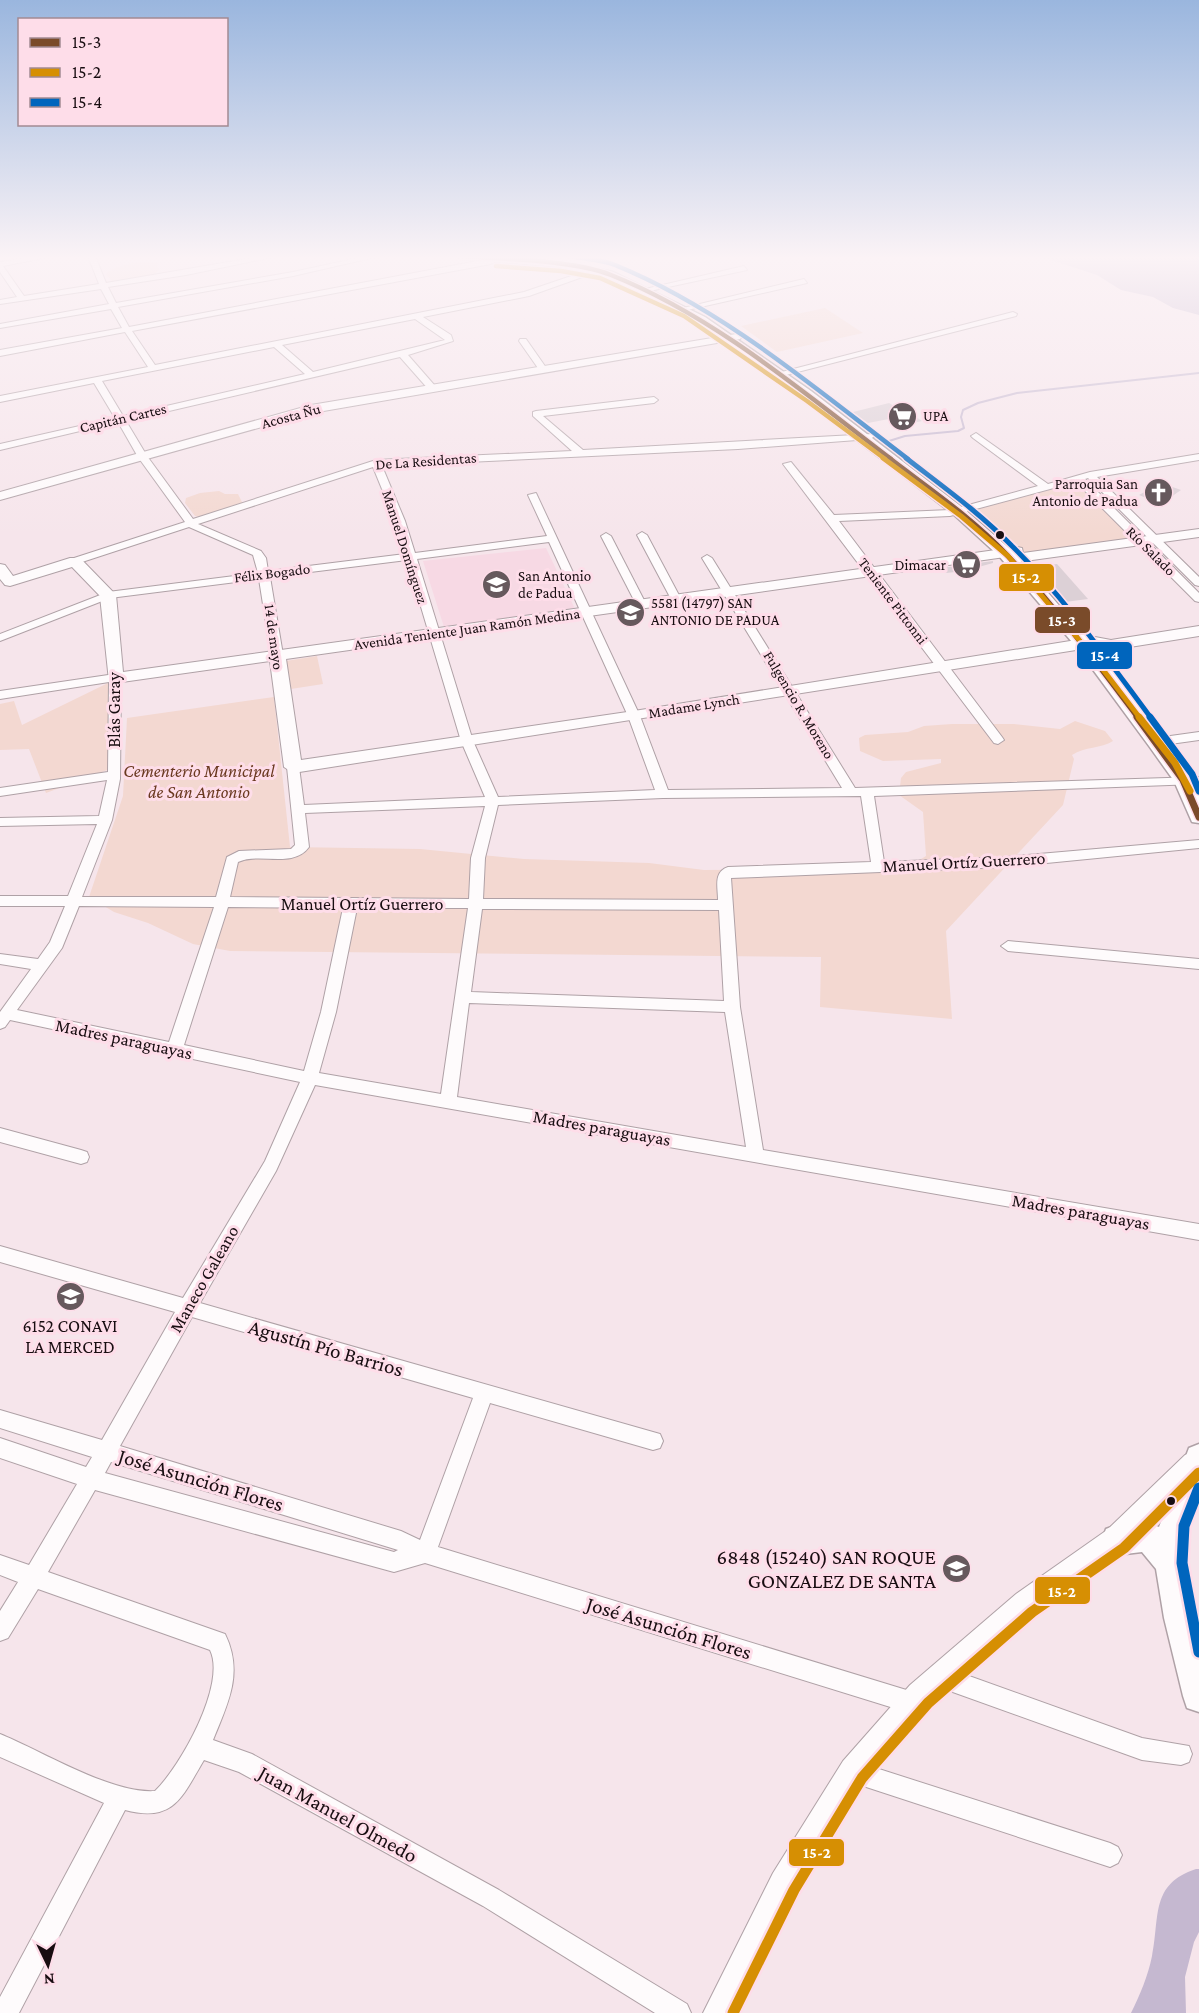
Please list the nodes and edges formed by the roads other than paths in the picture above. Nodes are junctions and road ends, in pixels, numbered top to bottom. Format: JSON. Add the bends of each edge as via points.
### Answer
{"nodes":[{"id":1,"x":17,"y":350,"type":"edge"},
{"id":2,"x":139,"y":350,"type":"edge"},
{"id":3,"x":245,"y":350,"type":"edge"},
{"id":4,"x":283,"y":350,"type":"edge"},
{"id":5,"x":415,"y":350,"type":"edge"},
{"id":6,"x":529,"y":350,"type":"edge"},
{"id":7,"x":660,"y":350,"type":"edge"},
{"id":8,"x":750,"y":350,"type":"edge"},
{"id":9,"x":872,"y":350,"type":"edge"},
{"id":10,"x":0,"y":353,"type":"edge"},
{"id":11,"x":402,"y":354,"type":"junction"},
{"id":12,"x":152,"y":368,"type":"junction"},
{"id":13,"x":543,"y":369,"type":"junction"},
{"id":14,"x":782,"y":373,"type":"junction"},
{"id":15,"x":311,"y":375,"type":"junction"},
{"id":16,"x":97,"y":380,"type":"junction"},
{"id":17,"x":433,"y":389,"type":"junction"},
{"id":18,"x":0,"y":399,"type":"edge"},
{"id":19,"x":654,"y":400,"type":"dead end"},
{"id":20,"x":120,"y":418,"type":"junction"},
{"id":21,"x":976,"y":436,"type":"dead end"},
{"id":22,"x":867,"y":437,"type":"junction"},
{"id":23,"x":0,"y":447,"type":"edge"},
{"id":24,"x":581,"y":454,"type":"junction"},
{"id":25,"x":143,"y":457,"type":"junction"},
{"id":26,"x":1199,"y":457,"type":"edge"},
{"id":27,"x":376,"y":464,"type":"junction"},
{"id":28,"x":788,"y":464,"type":"dead end"},
{"id":29,"x":1090,"y":475,"type":"junction"},
{"id":30,"x":1077,"y":478,"type":"junction"},
{"id":31,"x":1046,"y":487,"type":"junction"},
{"id":32,"x":533,"y":495,"type":"dead end"},
{"id":33,"x":0,"y":496,"type":"edge"},
{"id":34,"x":963,"y":510,"type":"junction"},
{"id":35,"x":1128,"y":513,"type":"junction"},
{"id":36,"x":1114,"y":514,"type":"junction"},
{"id":37,"x":833,"y":520,"type":"junction"},
{"id":38,"x":192,"y":525,"type":"junction"},
{"id":39,"x":1199,"y":533,"type":"edge"},
{"id":40,"x":642,"y":535,"type":"dead end"},
{"id":41,"x":606,"y":536,"type":"dead end"},
{"id":42,"x":553,"y":538,"type":"junction"},
{"id":43,"x":1199,"y":538,"type":"edge"},
{"id":44,"x":1150,"y":542,"type":"junction"},
{"id":45,"x":409,"y":557,"type":"junction"},
{"id":46,"x":707,"y":558,"type":"dead end"},
{"id":47,"x":1016,"y":558,"type":"junction"},
{"id":48,"x":75,"y":561,"type":"junction"},
{"id":49,"x":0,"y":568,"type":"edge"},
{"id":50,"x":871,"y":572,"type":"junction"},
{"id":51,"x":265,"y":573,"type":"junction"},
{"id":52,"x":1199,"y":583,"type":"edge"},
{"id":53,"x":5,"y":584,"type":"edge"},
{"id":54,"x":729,"y":592,"type":"junction"},
{"id":55,"x":108,"y":595,"type":"junction"},
{"id":56,"x":1199,"y":599,"type":"edge"},
{"id":57,"x":676,"y":600,"type":"junction"},
{"id":58,"x":642,"y":604,"type":"junction"},
{"id":59,"x":588,"y":612,"type":"junction"},
{"id":60,"x":1199,"y":622,"type":"edge"},
{"id":61,"x":1199,"y":631,"type":"edge"},
{"id":62,"x":433,"y":634,"type":"junction"},
{"id":63,"x":0,"y":638,"type":"edge"},
{"id":64,"x":1089,"y":643,"type":"junction"},
{"id":65,"x":277,"y":655,"type":"junction"},
{"id":66,"x":942,"y":666,"type":"junction"},
{"id":67,"x":115,"y":678,"type":"junction"},
{"id":68,"x":789,"y":690,"type":"junction"},
{"id":69,"x":0,"y":695,"type":"edge"},
{"id":70,"x":634,"y":716,"type":"junction"},
{"id":71,"x":1199,"y":736,"type":"edge"},
{"id":72,"x":998,"y":740,"type":"dead end"},
{"id":73,"x":467,"y":741,"type":"junction"},
{"id":74,"x":1199,"y":745,"type":"edge"},
{"id":75,"x":1166,"y":746,"type":"junction"},
{"id":76,"x":293,"y":767,"type":"junction"},
{"id":77,"x":114,"y":775,"type":"junction"},
{"id":78,"x":1193,"y":782,"type":"edge"},
{"id":79,"x":0,"y":792,"type":"edge"},
{"id":80,"x":851,"y":792,"type":"junction"},
{"id":81,"x":867,"y":792,"type":"junction"},
{"id":82,"x":663,"y":794,"type":"junction"},
{"id":83,"x":493,"y":801,"type":"junction"},
{"id":84,"x":298,"y":809,"type":"junction"},
{"id":85,"x":1199,"y":817,"type":"edge"},
{"id":86,"x":105,"y":820,"type":"junction"},
{"id":87,"x":0,"y":822,"type":"edge"},
{"id":88,"x":1199,"y":844,"type":"edge"},
{"id":89,"x":878,"y":866,"type":"junction"},
{"id":90,"x":0,"y":902,"type":"edge"},
{"id":91,"x":74,"y":902,"type":"junction"},
{"id":92,"x":222,"y":904,"type":"junction"},
{"id":93,"x":351,"y":904,"type":"junction"},
{"id":94,"x":476,"y":904,"type":"junction"},
{"id":95,"x":725,"y":906,"type":"junction"},
{"id":96,"x":1008,"y":946,"type":"dead end"},
{"id":97,"x":0,"y":959,"type":"edge"},
{"id":98,"x":1199,"y":964,"type":"edge"},
{"id":99,"x":43,"y":965,"type":"junction"},
{"id":100,"x":461,"y":998,"type":"junction"},
{"id":101,"x":732,"y":1007,"type":"junction"},
{"id":102,"x":3,"y":1018,"type":"edge"},
{"id":103,"x":175,"y":1049,"type":"junction"},
{"id":104,"x":310,"y":1078,"type":"junction"},
{"id":105,"x":448,"y":1101,"type":"junction"},
{"id":106,"x":0,"y":1135,"type":"edge"},
{"id":107,"x":756,"y":1155,"type":"junction"},
{"id":108,"x":81,"y":1157,"type":"dead end"},
{"id":109,"x":1199,"y":1232,"type":"edge"},
{"id":110,"x":0,"y":1254,"type":"edge"},
{"id":111,"x":187,"y":1308,"type":"junction"},
{"id":112,"x":484,"y":1394,"type":"junction"},
{"id":113,"x":0,"y":1419,"type":"edge"},
{"id":114,"x":652,"y":1441,"type":"dead end"},
{"id":115,"x":0,"y":1448,"type":"edge"},
{"id":116,"x":106,"y":1452,"type":"junction"},
{"id":117,"x":1197,"y":1461,"type":"edge"},
{"id":118,"x":92,"y":1479,"type":"junction"},
{"id":119,"x":1117,"y":1540,"type":"junction"},
{"id":120,"x":425,"y":1553,"type":"junction"},
{"id":121,"x":1172,"y":1563,"type":"junction"},
{"id":122,"x":0,"y":1565,"type":"edge"},
{"id":123,"x":34,"y":1577,"type":"junction"},
{"id":124,"x":0,"y":1630,"type":"edge"},
{"id":125,"x":944,"y":1678,"type":"junction"},
{"id":126,"x":1199,"y":1696,"type":"edge"},
{"id":127,"x":914,"y":1703,"type":"junction"},
{"id":128,"x":0,"y":1745,"type":"edge"},
{"id":129,"x":199,"y":1747,"type":"junction"},
{"id":130,"x":1181,"y":1754,"type":"dead end"},
{"id":131,"x":854,"y":1772,"type":"junction"},
{"id":132,"x":119,"y":1798,"type":"junction"},
{"id":133,"x":1110,"y":1855,"type":"dead end"},
{"id":134,"x":5,"y":2013,"type":"edge"},
{"id":135,"x":678,"y":2013,"type":"edge"},
{"id":136,"x":721,"y":2013,"type":"edge"}],
"edges":[{"from":1,"to":10,"type":"street"},
{"from":2,"to":12,"type":"street"},
{"from":3,"to":12,"type":"street"},
{"from":4,"to":15,"type":"street"},
{"from":5,"to":11,"type":"street","name":"Capitán Cartes"},
{"from":6,"to":13,"type":"street"},
{"from":7,"to":13,"type":"street","name":"Acosta Ñu"},
{"from":8,"to":14,"type":"main road"},
{"from":9,"to":14,"type":"street"},
{"from":11,"to":15,"type":"street","name":"Capitán Cartes"},
{"from":11,"to":17,"type":"street"},
{"from":12,"to":16,"type":"street"},
{"from":13,"to":17,"type":"street","name":"Acosta Ñu"},
{"from":14,"to":22,"type":"main road"},
{"from":15,"to":20,"type":"street","name":"Capitán Cartes"},
{"from":16,"to":18,"type":"street"},
{"from":16,"to":20,"type":"street"},
{"from":17,"to":25,"type":"street","name":"Acosta Ñu","via":[[311,409]]},
{"from":19,"to":24,"type":"street","via":[[536,414]]},
{"from":20,"to":23,"type":"street","name":"Capitán Cartes"},
{"from":20,"to":25,"type":"street"},
{"from":21,"to":31,"type":"street"},
{"from":22,"to":24,"type":"street","name":"De La Residentas"},
{"from":22,"to":34,"type":"main road"},
{"from":24,"to":27,"type":"street","name":"De La Residentas"},
{"from":25,"to":33,"type":"street","name":"Acosta Ñu"},
{"from":25,"to":38,"type":"street"},
{"from":26,"to":29,"type":"street"},
{"from":27,"to":38,"type":"street","name":"De La Residentas"},
{"from":27,"to":45,"type":"street","name":"Manuel Domínguez","via":[[400,521]]},
{"from":28,"to":37,"type":"street","name":"Teniente Pittonni"},
{"from":29,"to":30,"type":"street"},
{"from":29,"to":35,"type":"street","name":"Río Salado"},
{"from":30,"to":31,"type":"street"},
{"from":30,"to":36,"type":"street","name":"Río Salado"},
{"from":31,"to":34,"type":"street"},
{"from":32,"to":42,"type":"street"},
{"from":34,"to":37,"type":"street"},
{"from":34,"to":47,"type":"main road"},
{"from":35,"to":36,"type":"street"},
{"from":35,"to":44,"type":"street","name":"Río Salado"},
{"from":36,"to":44,"type":"street","name":"Río Salado"},
{"from":37,"to":50,"type":"street","name":"Teniente Pittonni"},
{"from":38,"to":48,"type":"street","name":"De La Residentas"},
{"from":38,"to":51,"type":"street","name":"14 de mayo","via":[[257,553]]},
{"from":39,"to":44,"type":"street"},
{"from":40,"to":57,"type":"street"},
{"from":41,"to":58,"type":"street"},
{"from":42,"to":45,"type":"street","name":"Félix Bogado"},
{"from":42,"to":59,"type":"street"},
{"from":43,"to":44,"type":"street"},
{"from":44,"to":47,"type":"street","name":"Avenida Teniente Juan Ramón Medina"},
{"from":44,"to":52,"type":"street","name":"Río Salado"},
{"from":44,"to":56,"type":"street","name":"Río Salado"},
{"from":45,"to":51,"type":"street","name":"Félix Bogado"},
{"from":45,"to":62,"type":"street","name":"Manuel Domínguez"},
{"from":46,"to":54,"type":"street","name":"Fulgencio R. Moreno"},
{"from":47,"to":50,"type":"street","name":"Avenida Teniente Juan Ramón Medina"},
{"from":47,"to":64,"type":"main road"},
{"from":48,"to":53,"type":"street","name":"De La Residentas"},
{"from":48,"to":55,"type":"street"},
{"from":49,"to":53,"type":"street"},
{"from":50,"to":54,"type":"street","name":"Avenida Teniente Juan Ramón Medina"},
{"from":50,"to":66,"type":"street","name":"Teniente Pittonni"},
{"from":51,"to":55,"type":"street","name":"Félix Bogado"},
{"from":51,"to":65,"type":"street","name":"14 de mayo"},
{"from":54,"to":57,"type":"street","name":"Avenida Teniente Juan Ramón Medina"},
{"from":54,"to":68,"type":"street","name":"Fulgencio R. Moreno"},
{"from":55,"to":63,"type":"street","name":"Félix Bogado"},
{"from":55,"to":67,"type":"street","name":"Blás Garay"},
{"from":57,"to":58,"type":"street","name":"Avenida Teniente Juan Ramón Medina"},
{"from":58,"to":59,"type":"street","name":"Avenida Teniente Juan Ramón Medina"},
{"from":59,"to":62,"type":"street","name":"Avenida Teniente Juan Ramón Medina"},
{"from":59,"to":70,"type":"street"},
{"from":60,"to":64,"type":"street","via":[[1104,637]]},
{"from":61,"to":64,"type":"street","via":[[1111,645]]},
{"from":62,"to":65,"type":"street","name":"Avenida Teniente Juan Ramón Medina"},
{"from":62,"to":73,"type":"street","name":"Manuel Domínguez"},
{"from":64,"to":66,"type":"street","name":"Madame Lynch"},
{"from":64,"to":75,"type":"main road"},
{"from":65,"to":67,"type":"street","name":"Avenida Teniente Juan Ramón Medina"},
{"from":65,"to":76,"type":"street","name":"14 de mayo"},
{"from":66,"to":68,"type":"street","name":"Madame Lynch"},
{"from":66,"to":72,"type":"street","name":"Teniente Pittonni"},
{"from":67,"to":69,"type":"street","name":"Avenida Teniente Juan Ramón Medina"},
{"from":67,"to":77,"type":"street","name":"Blás Garay"},
{"from":68,"to":70,"type":"street","name":"Madame Lynch"},
{"from":68,"to":80,"type":"street","name":"Fulgencio R. Moreno"},
{"from":70,"to":73,"type":"street","name":"Madame Lynch"},
{"from":70,"to":82,"type":"street"},
{"from":71,"to":75,"type":"street"},
{"from":73,"to":76,"type":"street","name":"Madame Lynch"},
{"from":73,"to":83,"type":"street","name":"Manuel Domínguez"},
{"from":74,"to":75,"type":"street"},
{"from":75,"to":78,"type":"main road"},
{"from":76,"to":84,"type":"street","name":"14 de mayo"},
{"from":77,"to":79,"type":"street"},
{"from":77,"to":86,"type":"street","name":"Blás Garay"},
{"from":78,"to":81,"type":"street"},
{"from":78,"to":85,"type":"main road"},
{"from":80,"to":81,"type":"street"},
{"from":80,"to":82,"type":"street"},
{"from":81,"to":89,"type":"street"},
{"from":82,"to":83,"type":"street"},
{"from":83,"to":84,"type":"street"},
{"from":83,"to":94,"type":"street","via":[[478,858]]},
{"from":84,"to":92,"type":"street","name":"14 de mayo","via":[[300,850],[234,858]]},
{"from":86,"to":87,"type":"street"},
{"from":86,"to":91,"type":"street","name":"Blás Garay"},
{"from":88,"to":89,"type":"street","name":"Manuel Ortíz Guerrero","via":[[1005,862]]},
{"from":89,"to":95,"type":"street","name":"Manuel Ortíz Guerrero","via":[[728,872],[724,877]]},
{"from":90,"to":91,"type":"street","name":"Manuel Ortíz Guerrero"},
{"from":91,"to":92,"type":"street","name":"Manuel Ortíz Guerrero"},
{"from":91,"to":99,"type":"street","name":"Blás Garay","via":[[57,944]]},
{"from":92,"to":93,"type":"street","name":"Manuel Ortíz Guerrero"},
{"from":92,"to":103,"type":"street"},
{"from":93,"to":94,"type":"street","name":"Manuel Ortíz Guerrero"},
{"from":93,"to":104,"type":"street","name":"Maneco Galeano","via":[[332,1001]]},
{"from":94,"to":95,"type":"street","name":"Manuel Ortíz Guerrero"},
{"from":94,"to":100,"type":"street"},
{"from":95,"to":101,"type":"street"},
{"from":96,"to":98,"type":"street"},
{"from":97,"to":99,"type":"street"},
{"from":99,"to":102,"type":"street","name":"Blás Garay"},
{"from":100,"to":101,"type":"street"},
{"from":100,"to":105,"type":"street"},
{"from":101,"to":107,"type":"street"},
{"from":102,"to":103,"type":"street","name":"Madres paraguayas"},
{"from":103,"to":104,"type":"street","name":"Madres paraguayas"},
{"from":104,"to":105,"type":"street","name":"Madres paraguayas"},
{"from":104,"to":111,"type":"street","name":"Maneco Galeano","via":[[269,1168]]},
{"from":105,"to":107,"type":"street","name":"Madres paraguayas"},
{"from":106,"to":108,"type":"street"},
{"from":107,"to":109,"type":"street","name":"Madres paraguayas"},
{"from":110,"to":111,"type":"street","name":"Agustín Pío Barrios"},
{"from":111,"to":112,"type":"street","name":"Agustín Pío Barrios"},
{"from":111,"to":116,"type":"street","name":"Maneco Galeano"},
{"from":112,"to":114,"type":"street","name":"Agustín Pío Barrios"},
{"from":112,"to":120,"type":"street"},
{"from":113,"to":116,"type":"street","name":"José Asunción Flores"},
{"from":115,"to":118,"type":"street","name":"José Asunción Flores"},
{"from":116,"to":118,"type":"street","name":"Maneco Galeano"},
{"from":116,"to":120,"type":"street","name":"José Asunción Flores","via":[[402,1541]]},
{"from":117,"to":119,"type":"street"},
{"from":117,"to":121,"type":"main road","via":[[1174,1524]]},
{"from":118,"to":120,"type":"street","name":"José Asunción Flores","via":[[394,1562]]},
{"from":118,"to":123,"type":"street","name":"Maneco Galeano"},
{"from":119,"to":121,"type":"main road","via":[[1135,1535],[1148,1537]]},
{"from":119,"to":125,"type":"street","via":[[1026,1604]]},
{"from":120,"to":127,"type":"street","name":"José Asunción Flores"},
{"from":121,"to":126,"type":"main road","via":[[1180,1618]]},
{"from":122,"to":123,"type":"street"},
{"from":123,"to":124,"type":"street","name":"Maneco Galeano"},
{"from":123,"to":129,"type":"street","via":[[218,1642],[226,1665]]},
{"from":125,"to":127,"type":"street"},
{"from":125,"to":130,"type":"street","via":[[1142,1749]]},
{"from":127,"to":131,"type":"street"},
{"from":128,"to":132,"type":"street"},
{"from":129,"to":132,"type":"street","via":[[170,1792],[159,1802],[147,1804]]},
{"from":129,"to":135,"type":"street","name":"Juan Manuel Olmedo","via":[[244,1762],[491,1898]]},
{"from":131,"to":133,"type":"street"},
{"from":131,"to":136,"type":"street","via":[[785,1885]]},
{"from":132,"to":134,"type":"street"}]}
